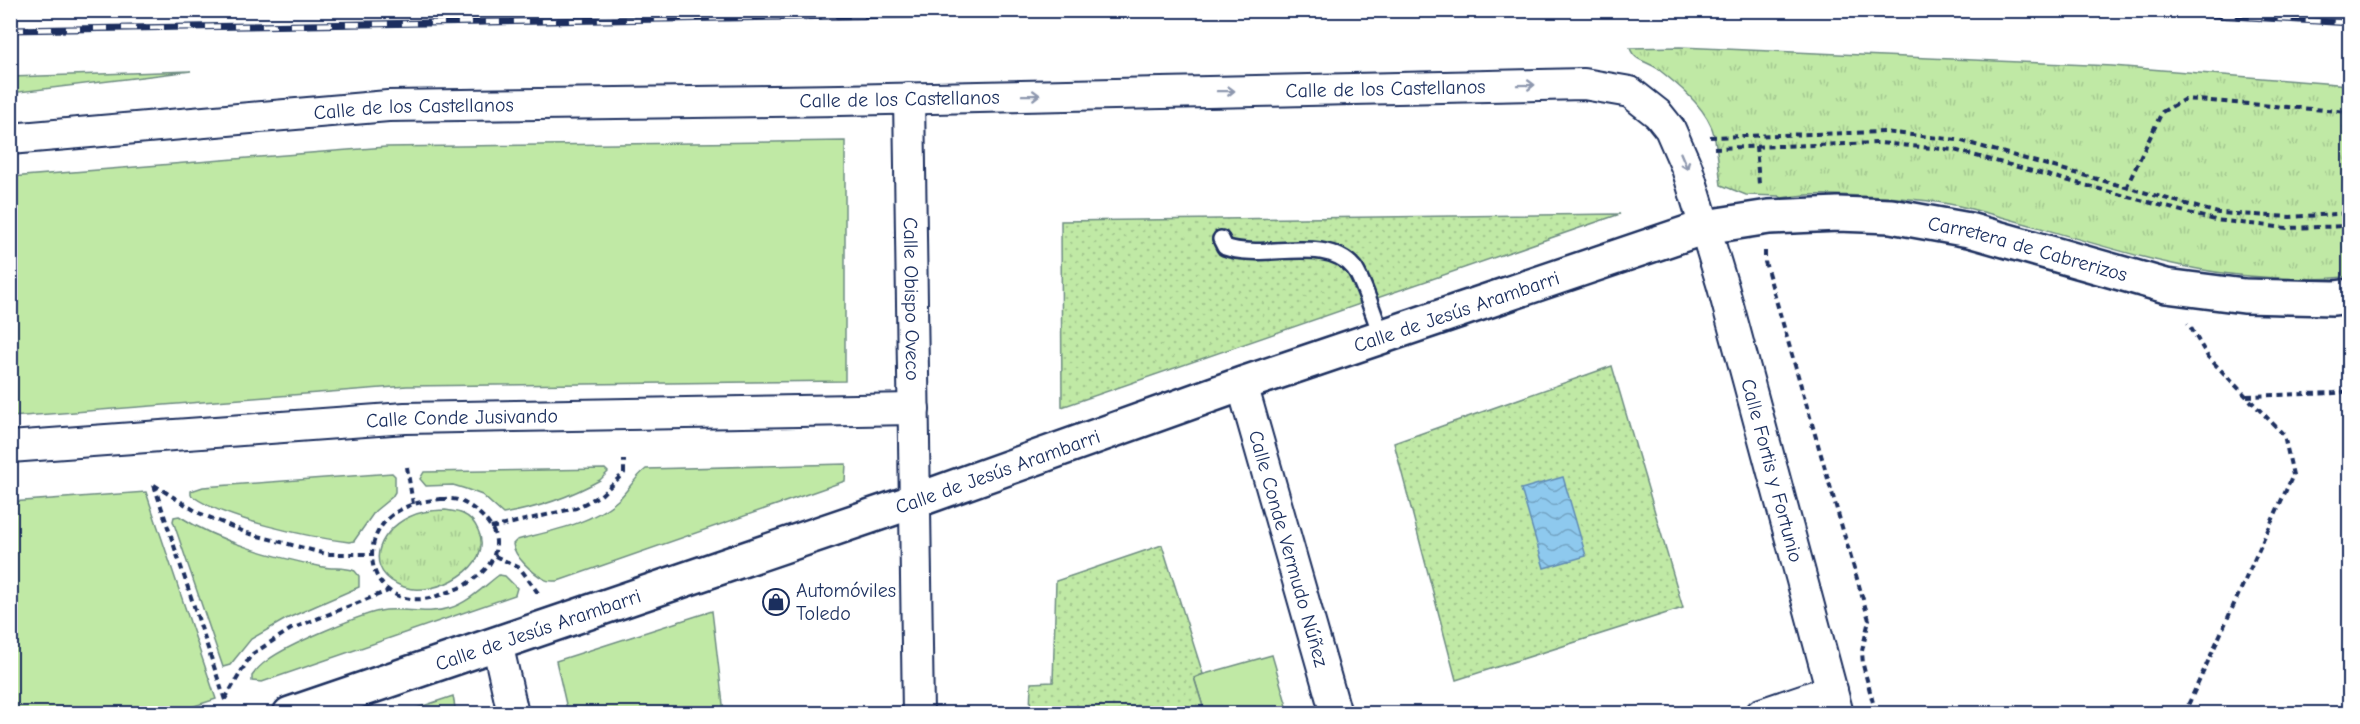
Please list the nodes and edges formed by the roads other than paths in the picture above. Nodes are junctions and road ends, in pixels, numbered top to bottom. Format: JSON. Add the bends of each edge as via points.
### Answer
{"nodes":[{"id":1,"x":909,"y":98,"type":"junction"},
{"id":2,"x":10,"y":139,"type":"edge"},
{"id":3,"x":1705,"y":227,"type":"junction"},
{"id":4,"x":1221,"y":239,"type":"dead end"},
{"id":5,"x":2349,"y":296,"type":"edge"},
{"id":6,"x":1382,"y":336,"type":"junction"},
{"id":7,"x":1242,"y":384,"type":"junction"},
{"id":8,"x":914,"y":409,"type":"junction"},
{"id":9,"x":10,"y":447,"type":"edge"},
{"id":10,"x":915,"y":501,"type":"junction"},
{"id":11,"x":497,"y":644,"type":"junction"},
{"id":12,"x":1835,"y":702,"type":"edge"},
{"id":13,"x":290,"y":714,"type":"edge"},
{"id":14,"x":513,"y":714,"type":"edge"},
{"id":15,"x":918,"y":714,"type":"edge"},
{"id":16,"x":1336,"y":714,"type":"edge"},
{"id":17,"x":1761,"y":714,"type":"edge"}],
"edges":[{"from":1,"to":2,"type":"street","name":"Calle de los Castellanos","via":[[388,106]]},
{"from":1,"to":3,"type":"street","name":"Calle de los Castellanos","one_way":true,"via":[[1584,84],[1630,92],[1659,114],[1687,168]]},
{"from":1,"to":8,"type":"street","name":"Calle Obispo Oveco"},
{"from":3,"to":5,"type":"main road","name":"Carretera de Cabrerizos","via":[[1762,218],[1891,216],[1969,230],[2166,286],[2244,296]]},
{"from":3,"to":6,"type":"main road","name":"Calle de Jesús Arambarri"},
{"from":3,"to":12,"type":"street","name":"Calle Fortis y Fortunio"},
{"from":4,"to":6,"type":"lane","via":[[1225,247],[1240,252],[1318,250],[1341,256],[1355,269]]},
{"from":6,"to":7,"type":"main road","name":"Calle de Jesús Arambarri"},
{"from":7,"to":10,"type":"main road","name":"Calle de Jesús Arambarri"},
{"from":7,"to":16,"type":"street","name":"Calle Conde Vermudo Núñez"},
{"from":8,"to":9,"type":"street","name":"Calle Conde Jusivando","via":[[405,418]]},
{"from":8,"to":10,"type":"street","name":"Calle Obispo Oveco"},
{"from":10,"to":11,"type":"main road","name":"Calle de Jesús Arambarri"},
{"from":10,"to":15,"type":"street","name":"Calle Obispo Oveco"},
{"from":11,"to":13,"type":"main road","name":"Calle de Jesús Arambarri"},
{"from":11,"to":14,"type":"street"},
{"from":12,"to":17,"type":"street"}]}
